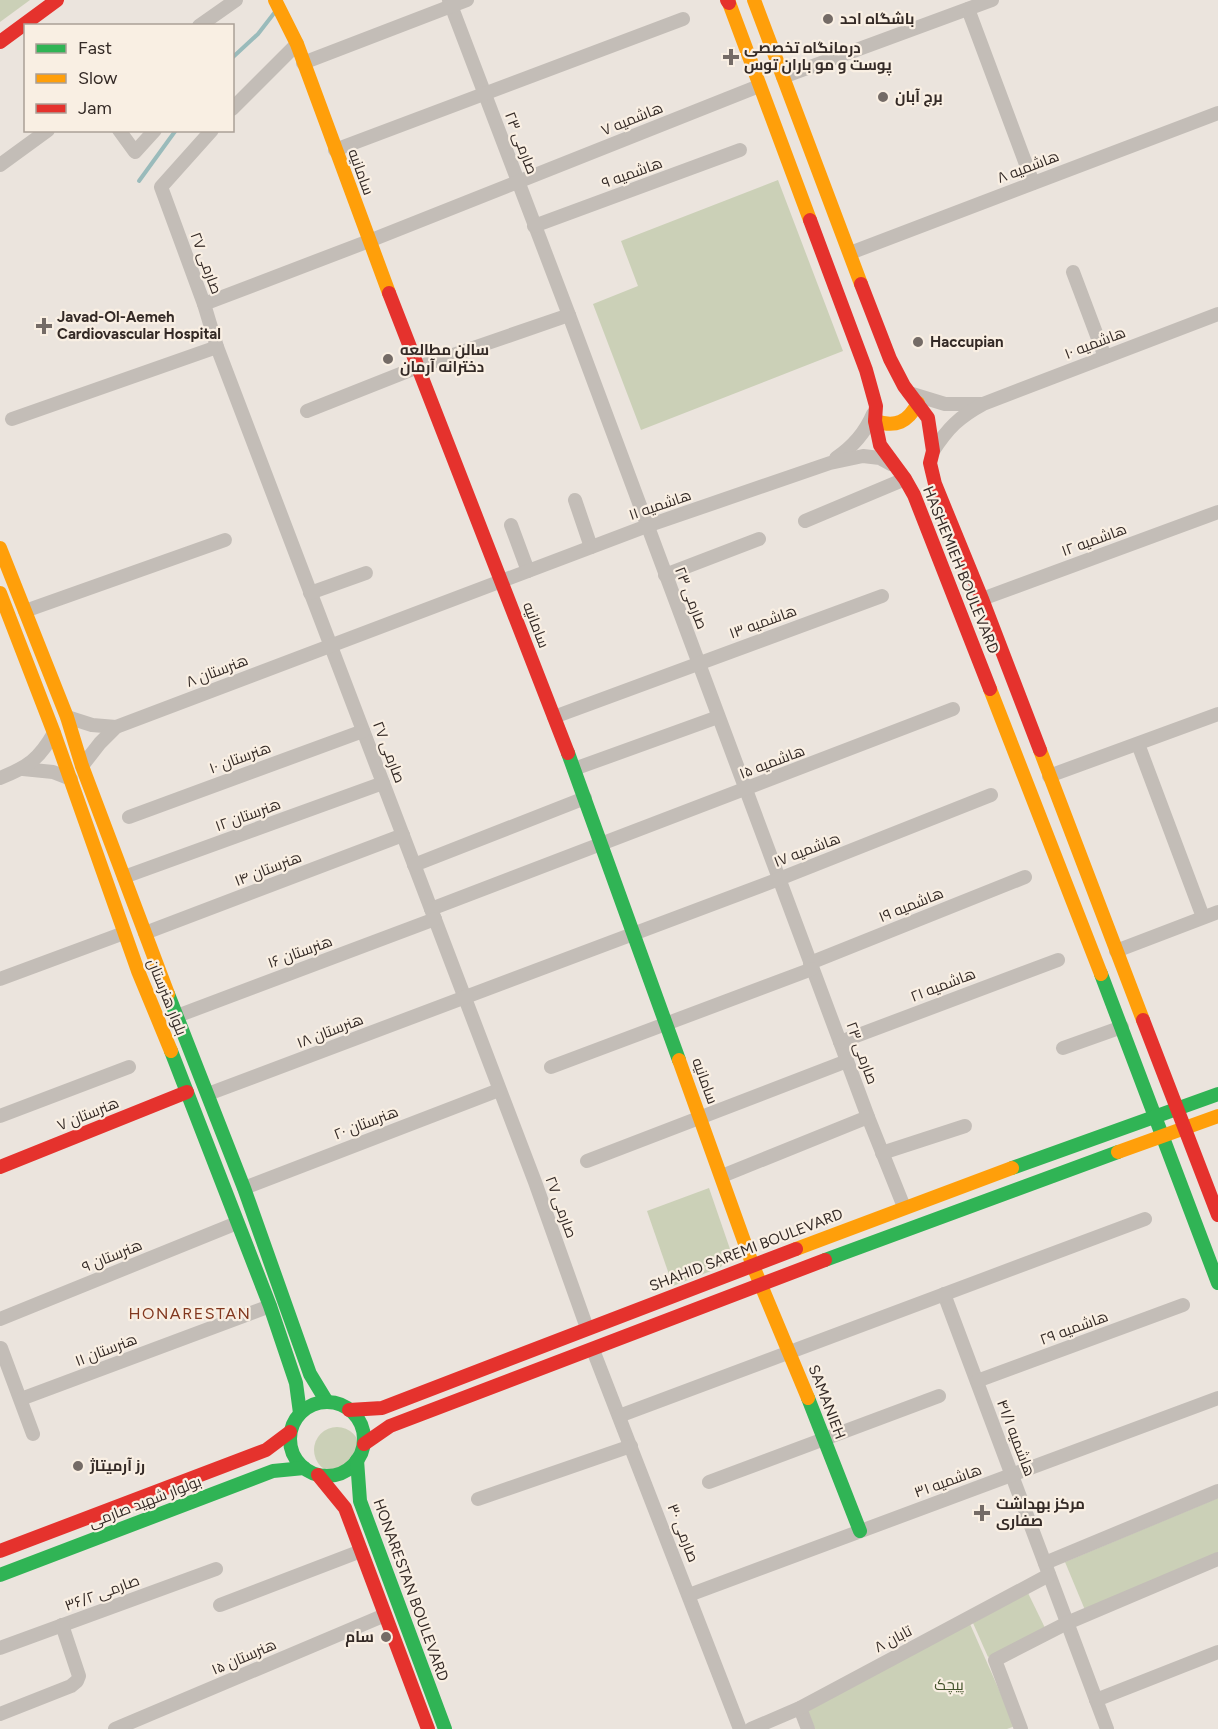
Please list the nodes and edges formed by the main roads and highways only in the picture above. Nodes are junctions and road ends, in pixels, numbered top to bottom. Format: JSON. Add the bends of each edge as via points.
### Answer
{"nodes":[{"id":1,"x":57,"y":0,"type":"edge"},
{"id":2,"x":275,"y":0,"type":"edge"},
{"id":3,"x":754,"y":0,"type":"edge"},
{"id":4,"x":728,"y":1,"type":"edge"},
{"id":5,"x":24,"y":24,"type":"edge"},
{"id":6,"x":24,"y":24,"type":"edge"},
{"id":7,"x":0,"y":42,"type":"edge"},
{"id":8,"x":913,"y":398,"type":"junction"},
{"id":9,"x":875,"y":421,"type":"junction"},
{"id":10,"x":0,"y":548,"type":"edge"},
{"id":11,"x":0,"y":593,"type":"edge"},
{"id":12,"x":38,"y":642,"type":"junction"},
{"id":13,"x":20,"y":648,"type":"junction"},
{"id":14,"x":1026,"y":715,"type":"junction"},
{"id":15,"x":1003,"y":723,"type":"junction"},
{"id":16,"x":156,"y":964,"type":"junction"},
{"id":17,"x":138,"y":971,"type":"junction"},
{"id":18,"x":188,"y":1092,"type":"junction"},
{"id":19,"x":1218,"y":1094,"type":"edge"},
{"id":20,"x":1177,"y":1109,"type":"junction"},
{"id":21,"x":1218,"y":1116,"type":"edge"},
{"id":22,"x":1156,"y":1118,"type":"junction"},
{"id":23,"x":1185,"y":1128,"type":"junction"},
{"id":24,"x":1162,"y":1136,"type":"junction"},
{"id":25,"x":0,"y":1167,"type":"edge"},
{"id":26,"x":1218,"y":1215,"type":"edge"},
{"id":27,"x":753,"y":1266,"type":"junction"},
{"id":28,"x":1218,"y":1283,"type":"edge"},
{"id":29,"x":760,"y":1286,"type":"junction"},
{"id":30,"x":327,"y":1402,"type":"junction"},
{"id":31,"x":349,"y":1410,"type":"junction"},
{"id":32,"x":300,"y":1413,"type":"junction"},
{"id":33,"x":290,"y":1432,"type":"junction"},
{"id":34,"x":363,"y":1444,"type":"junction"},
{"id":35,"x":357,"y":1460,"type":"junction"},
{"id":36,"x":304,"y":1468,"type":"junction"},
{"id":37,"x":318,"y":1475,"type":"junction"},
{"id":38,"x":860,"y":1531,"type":"road end"},
{"id":39,"x":0,"y":1551,"type":"edge"},
{"id":40,"x":0,"y":1575,"type":"edge"},
{"id":41,"x":428,"y":1729,"type":"edge"},
{"id":42,"x":445,"y":1729,"type":"edge"}],
"edges":[{"from":1,"to":6,"type":"main road"},
{"from":2,"to":27,"type":"main road","name":"سامانیه","via":[[297,45],[585,798]]},
{"from":3,"to":8,"type":"main road","name":"HASHEMIEH BOULEVARD","via":[[890,359]]},
{"from":4,"to":9,"type":"main road","name":"HASHEMIEH BOULEVARD","via":[[866,370],[876,406]]},
{"from":5,"to":7,"type":"main road"},
{"from":8,"to":9,"type":"main road","via":[[913,413],[906,421],[885,425]]},
{"from":8,"to":14,"type":"main road","name":"HASHEMIEH BOULEVARD","via":[[928,418],[935,484]]},
{"from":9,"to":15,"type":"main road","name":"HASHEMIEH BOULEVARD","via":[[880,445],[914,495]]},
{"from":10,"to":12,"type":"main road","name":"بلوار هنرستان"},
{"from":11,"to":13,"type":"main road","name":"بلوار هنرستان"},
{"from":12,"to":13,"type":"main road"},
{"from":12,"to":16,"type":"main road","name":"بلوار هنرستان"},
{"from":13,"to":17,"type":"main road","name":"بلوار هنرستان"},
{"from":14,"to":15,"type":"main road"},
{"from":14,"to":20,"type":"main road","name":"HASHEMIEH BOULEVARD"},
{"from":15,"to":22,"type":"main road","name":"HASHEMIEH BOULEVARD"},
{"from":16,"to":17,"type":"main road"},
{"from":16,"to":30,"type":"main road","name":"بلوار هنرستان","via":[[244,1188],[310,1374]]},
{"from":17,"to":18,"type":"main road","name":"بلوار هنرستان"},
{"from":18,"to":25,"type":"main road","name":"هنرستان ۷"},
{"from":18,"to":32,"type":"main road","name":"بلوار هنرستان","via":[[270,1306],[296,1383]]},
{"from":19,"to":20,"type":"main road"},
{"from":20,"to":22,"type":"main road","name":"SHAHID SAREMI BOULEVARD"},
{"from":20,"to":23,"type":"main road","name":"HASHEMIEH BOULEVARD"},
{"from":21,"to":23,"type":"main road"},
{"from":22,"to":24,"type":"main road","name":"HASHEMIEH BOULEVARD"},
{"from":22,"to":27,"type":"main road","name":"SHAHID SAREMI BOULEVARD","via":[[904,1207]]},
{"from":23,"to":24,"type":"main road"},
{"from":23,"to":26,"type":"main road"},
{"from":24,"to":28,"type":"main road"},
{"from":24,"to":29,"type":"main road"},
{"from":27,"to":29,"type":"main road","name":"سامانیه"},
{"from":27,"to":31,"type":"main road","name":"SHAHID SAREMI BOULEVARD","via":[[382,1408]]},
{"from":29,"to":34,"type":"main road","via":[[390,1426]]},
{"from":29,"to":38,"type":"main road","name":"SAMANIEH"},
{"from":30,"to":31,"type":"main road"},
{"from":30,"to":32,"type":"main road"},
{"from":31,"to":34,"type":"main road","via":[[361,1425]]},
{"from":32,"to":33,"type":"main road"},
{"from":33,"to":36,"type":"main road","via":[[292,1452]]},
{"from":33,"to":39,"type":"main road","name":"بولوار شهید صارمی","via":[[266,1450]]},
{"from":34,"to":35,"type":"main road"},
{"from":35,"to":37,"type":"main road","via":[[340,1474]]},
{"from":35,"to":42,"type":"main road","name":"HONARESTAN BOULEVARD","via":[[360,1501]]},
{"from":36,"to":37,"type":"main road"},
{"from":36,"to":40,"type":"main road","name":"بولوار شهید صارمی","via":[[273,1471]]},
{"from":37,"to":41,"type":"main road","via":[[345,1508]]}]}
